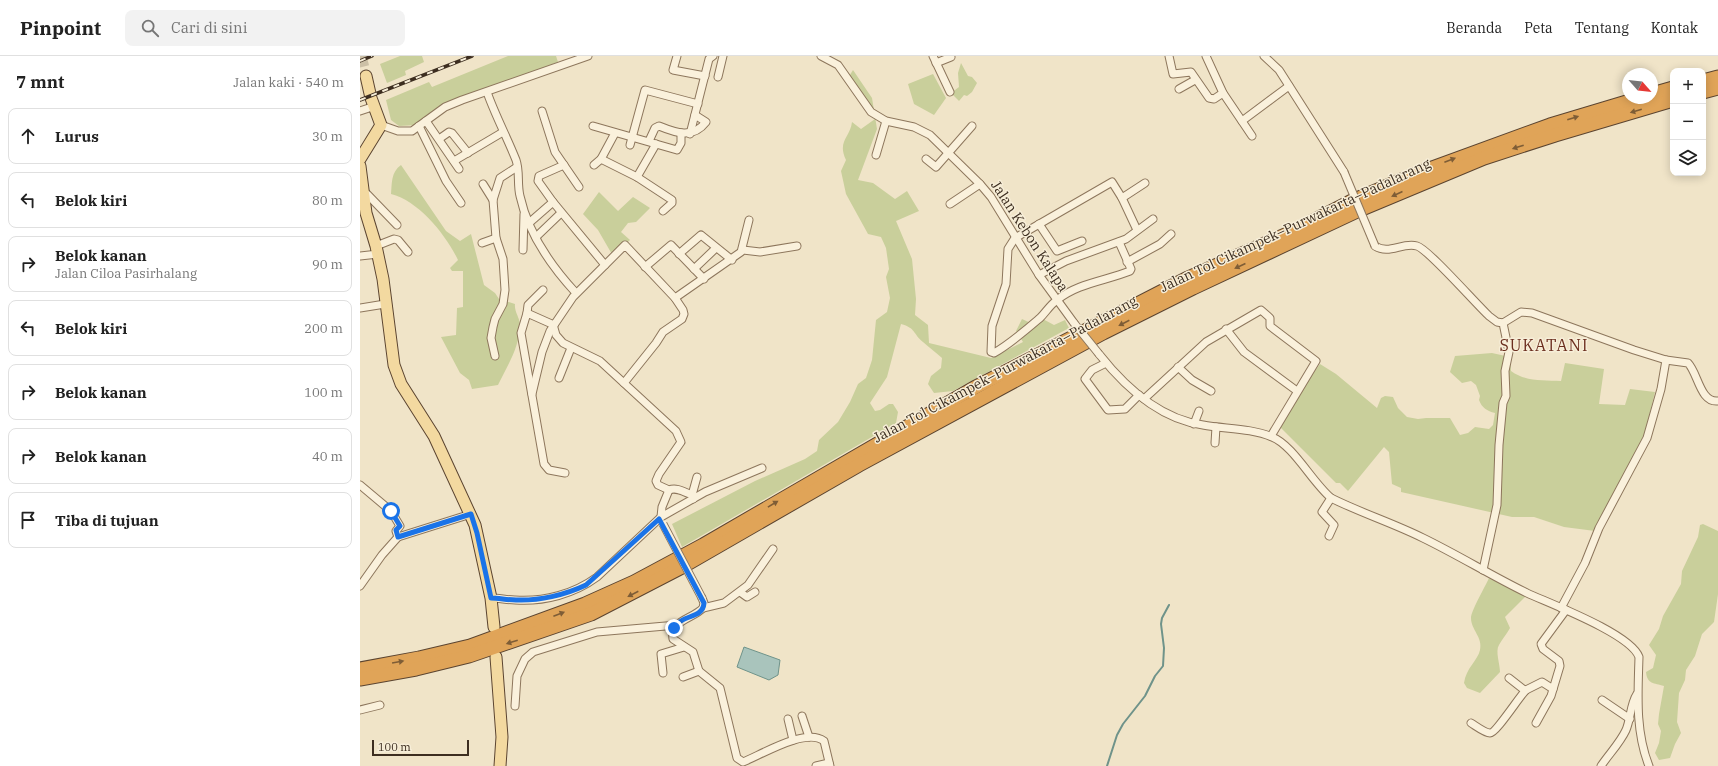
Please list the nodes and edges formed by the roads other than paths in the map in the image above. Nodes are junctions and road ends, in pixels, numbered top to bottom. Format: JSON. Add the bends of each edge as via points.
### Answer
{"nodes":[{"id":1,"x":588,"y":56,"type":"edge"},
{"id":2,"x":677,"y":56,"type":"edge"},
{"id":3,"x":713,"y":56,"type":"edge"},
{"id":4,"x":723,"y":56,"type":"edge"},
{"id":5,"x":821,"y":56,"type":"edge"},
{"id":6,"x":840,"y":56,"type":"edge"},
{"id":7,"x":933,"y":56,"type":"edge"},
{"id":8,"x":1169,"y":56,"type":"edge"},
{"id":9,"x":1206,"y":56,"type":"edge"},
{"id":10,"x":1264,"y":56,"type":"edge"},
{"id":11,"x":951,"y":57,"type":"edge"},
{"id":12,"x":835,"y":63,"type":"junction"},
{"id":13,"x":936,"y":64,"type":"junction"},
{"id":14,"x":369,"y":76,"type":"tunnel mouth"},
{"id":15,"x":705,"y":76,"type":"junction"},
{"id":16,"x":718,"y":77,"type":"dead end"},
{"id":17,"x":1718,"y":77,"type":"edge"},
{"id":18,"x":1706,"y":79,"type":"edge"},
{"id":19,"x":1195,"y":80,"type":"junction"},
{"id":20,"x":1289,"y":86,"type":"junction"},
{"id":21,"x":1718,"y":88,"type":"edge"},
{"id":22,"x":1179,"y":89,"type":"dead end"},
{"id":23,"x":1670,"y":89,"type":"edge"},
{"id":24,"x":1706,"y":91,"type":"edge"},
{"id":25,"x":487,"y":92,"type":"junction"},
{"id":26,"x":950,"y":92,"type":"dead end"},
{"id":27,"x":1658,"y":92,"type":"edge"},
{"id":28,"x":1223,"y":94,"type":"junction"},
{"id":29,"x":1670,"y":101,"type":"edge"},
{"id":30,"x":1622,"y":103,"type":"edge"},
{"id":31,"x":698,"y":104,"type":"junction"},
{"id":32,"x":375,"y":106,"type":"junction"},
{"id":33,"x":360,"y":111,"type":"edge"},
{"id":34,"x":542,"y":111,"type":"dead end"},
{"id":35,"x":695,"y":115,"type":"junction"},
{"id":36,"x":426,"y":121,"type":"junction"},
{"id":37,"x":886,"y":121,"type":"junction"},
{"id":38,"x":1242,"y":121,"type":"junction"},
{"id":39,"x":381,"y":125,"type":"junction"},
{"id":40,"x":419,"y":126,"type":"junction"},
{"id":41,"x":594,"y":126,"type":"dead end"},
{"id":42,"x":972,"y":126,"type":"dead end"},
{"id":43,"x":503,"y":132,"type":"junction"},
{"id":44,"x":615,"y":133,"type":"junction"},
{"id":45,"x":681,"y":133,"type":"junction"},
{"id":46,"x":690,"y":134,"type":"junction"},
{"id":47,"x":1252,"y":136,"type":"dead end"},
{"id":48,"x":632,"y":137,"type":"junction"},
{"id":49,"x":439,"y":139,"type":"junction"},
{"id":50,"x":653,"y":142,"type":"junction"},
{"id":51,"x":630,"y":145,"type":"dead end"},
{"id":52,"x":948,"y":152,"type":"junction"},
{"id":53,"x":468,"y":153,"type":"junction"},
{"id":54,"x":876,"y":155,"type":"dead end"},
{"id":55,"x":360,"y":159,"type":"edge"},
{"id":56,"x":601,"y":159,"type":"junction"},
{"id":57,"x":926,"y":159,"type":"dead end"},
{"id":58,"x":454,"y":161,"type":"junction"},
{"id":59,"x":594,"y":164,"type":"dead end"},
{"id":60,"x":564,"y":165,"type":"junction"},
{"id":61,"x":360,"y":166,"type":"edge"},
{"id":62,"x":517,"y":166,"type":"junction"},
{"id":63,"x":459,"y":169,"type":"dead end"},
{"id":64,"x":637,"y":177,"type":"junction"},
{"id":65,"x":1145,"y":183,"type":"dead end"},
{"id":66,"x":483,"y":184,"type":"dead end"},
{"id":67,"x":980,"y":184,"type":"junction"},
{"id":68,"x":579,"y":187,"type":"dead end"},
{"id":69,"x":363,"y":194,"type":"junction"},
{"id":70,"x":1122,"y":198,"type":"junction"},
{"id":71,"x":493,"y":200,"type":"junction"},
{"id":72,"x":461,"y":202,"type":"dead end"},
{"id":73,"x":552,"y":202,"type":"junction"},
{"id":74,"x":950,"y":204,"type":"dead end"},
{"id":75,"x":663,"y":211,"type":"dead end"},
{"id":76,"x":562,"y":213,"type":"junction"},
{"id":77,"x":363,"y":214,"type":"edge"},
{"id":78,"x":524,"y":214,"type":"junction"},
{"id":79,"x":1153,"y":219,"type":"dead end"},
{"id":80,"x":749,"y":220,"type":"dead end"},
{"id":81,"x":529,"y":222,"type":"junction"},
{"id":82,"x":1039,"y":224,"type":"junction"},
{"id":83,"x":397,"y":226,"type":"dead end"},
{"id":84,"x":1137,"y":230,"type":"junction"},
{"id":85,"x":1171,"y":234,"type":"dead end"},
{"id":86,"x":536,"y":237,"type":"junction"},
{"id":87,"x":496,"y":238,"type":"junction"},
{"id":88,"x":1015,"y":238,"type":"junction"},
{"id":89,"x":1082,"y":241,"type":"dead end"},
{"id":90,"x":1119,"y":242,"type":"junction"},
{"id":91,"x":482,"y":243,"type":"dead end"},
{"id":92,"x":797,"y":246,"type":"dead end"},
{"id":93,"x":716,"y":248,"type":"junction"},
{"id":94,"x":377,"y":250,"type":"junction"},
{"id":95,"x":523,"y":250,"type":"dead end"},
{"id":96,"x":742,"y":250,"type":"junction"},
{"id":97,"x":408,"y":252,"type":"dead end"},
{"id":98,"x":679,"y":254,"type":"junction"},
{"id":99,"x":360,"y":256,"type":"edge"},
{"id":100,"x":732,"y":260,"type":"junction"},
{"id":101,"x":1127,"y":262,"type":"junction"},
{"id":102,"x":605,"y":265,"type":"junction"},
{"id":103,"x":645,"y":267,"type":"junction"},
{"id":104,"x":694,"y":269,"type":"junction"},
{"id":105,"x":1039,"y":275,"type":"junction"},
{"id":106,"x":704,"y":279,"type":"junction"},
{"id":107,"x":543,"y":290,"type":"dead end"},
{"id":108,"x":576,"y":293,"type":"junction"},
{"id":109,"x":675,"y":298,"type":"junction"},
{"id":110,"x":1056,"y":300,"type":"junction"},
{"id":111,"x":385,"y":304,"type":"junction"},
{"id":112,"x":360,"y":308,"type":"edge"},
{"id":113,"x":527,"y":313,"type":"junction"},
{"id":114,"x":1503,"y":323,"type":"junction"},
{"id":115,"x":554,"y":326,"type":"junction"},
{"id":116,"x":1226,"y":330,"type":"junction"},
{"id":117,"x":571,"y":348,"type":"junction"},
{"id":118,"x":494,"y":356,"type":"dead end"},
{"id":119,"x":1666,"y":360,"type":"junction"},
{"id":120,"x":1106,"y":363,"type":"junction"},
{"id":121,"x":1178,"y":367,"type":"junction"},
{"id":122,"x":559,"y":378,"type":"dead end"},
{"id":123,"x":624,"y":383,"type":"junction"},
{"id":124,"x":1297,"y":390,"type":"junction"},
{"id":125,"x":1211,"y":391,"type":"dead end"},
{"id":126,"x":532,"y":394,"type":"junction"},
{"id":127,"x":1141,"y":397,"type":"junction"},
{"id":128,"x":1718,"y":401,"type":"edge"},
{"id":129,"x":1200,"y":411,"type":"dead end"},
{"id":130,"x":1194,"y":424,"type":"junction"},
{"id":131,"x":1216,"y":427,"type":"junction"},
{"id":132,"x":1271,"y":436,"type":"junction"},
{"id":133,"x":1215,"y":443,"type":"dead end"},
{"id":134,"x":762,"y":468,"type":"dead end"},
{"id":135,"x":565,"y":473,"type":"dead end"},
{"id":136,"x":697,"y":478,"type":"dead end"},
{"id":137,"x":360,"y":485,"type":"edge"},
{"id":138,"x":669,"y":490,"type":"junction"},
{"id":139,"x":692,"y":497,"type":"junction"},
{"id":140,"x":1331,"y":498,"type":"junction"},
{"id":141,"x":471,"y":514,"type":"junction"},
{"id":142,"x":661,"y":520,"type":"junction"},
{"id":143,"x":1329,"y":536,"type":"dead end"},
{"id":144,"x":398,"y":537,"type":"junction"},
{"id":145,"x":773,"y":549,"type":"dead end"},
{"id":146,"x":1483,"y":570,"type":"junction"},
{"id":147,"x":360,"y":586,"type":"edge"},
{"id":148,"x":740,"y":592,"type":"junction"},
{"id":149,"x":755,"y":592,"type":"dead end"},
{"id":150,"x":491,"y":598,"type":"junction"},
{"id":151,"x":703,"y":608,"type":"junction"},
{"id":152,"x":1564,"y":609,"type":"junction"},
{"id":153,"x":677,"y":625,"type":"junction"},
{"id":154,"x":494,"y":627,"type":"dead end"},
{"id":155,"x":684,"y":646,"type":"junction"},
{"id":156,"x":496,"y":657,"type":"dead end"},
{"id":157,"x":360,"y":669,"type":"edge"},
{"id":158,"x":699,"y":671,"type":"junction"},
{"id":159,"x":663,"y":673,"type":"dead end"},
{"id":160,"x":683,"y":677,"type":"dead end"},
{"id":161,"x":1509,"y":678,"type":"dead end"},
{"id":162,"x":360,"y":680,"type":"edge"},
{"id":163,"x":1552,"y":689,"type":"junction"},
{"id":164,"x":1526,"y":690,"type":"junction"},
{"id":165,"x":1638,"y":694,"type":"junction"},
{"id":166,"x":1602,"y":700,"type":"dead end"},
{"id":167,"x":380,"y":705,"type":"dead end"},
{"id":168,"x":515,"y":706,"type":"dead end"},
{"id":169,"x":360,"y":710,"type":"edge"},
{"id":170,"x":802,"y":716,"type":"dead end"},
{"id":171,"x":788,"y":718,"type":"dead end"},
{"id":172,"x":1630,"y":719,"type":"junction"},
{"id":173,"x":1471,"y":723,"type":"dead end"},
{"id":174,"x":1536,"y":723,"type":"dead end"},
{"id":175,"x":809,"y":737,"type":"junction"},
{"id":176,"x":793,"y":740,"type":"junction"},
{"id":177,"x":829,"y":765,"type":"edge"},
{"id":178,"x":500,"y":766,"type":"edge"},
{"id":179,"x":816,"y":766,"type":"edge"},
{"id":180,"x":1601,"y":766,"type":"edge"},
{"id":181,"x":1649,"y":766,"type":"edge"}],
"edges":[{"from":1,"to":25,"type":"street"},
{"from":2,"to":15,"type":"street","via":[[673,70]]},
{"from":3,"to":15,"type":"street","via":[[710,58]]},
{"from":4,"to":16,"type":"street"},
{"from":5,"to":12,"type":"street","name":"Jalan Kebon Kalapa"},
{"from":6,"to":12,"type":"street"},
{"from":7,"to":13,"type":"street"},
{"from":8,"to":19,"type":"street","via":[[1173,74],[1188,71]]},
{"from":9,"to":28,"type":"street"},
{"from":10,"to":20,"type":"street","via":[[1279,70]]},
{"from":11,"to":13,"type":"street"},
{"from":12,"to":37,"type":"street","name":"Jalan Kebon Kalapa","via":[[871,112]]},
{"from":13,"to":26,"type":"street"},
{"from":14,"to":32,"type":"main road","via":[[376,97]]},
{"from":15,"to":31,"type":"street"},
{"from":17,"to":18,"type":"highway"},
{"from":19,"to":22,"type":"street"},
{"from":19,"to":28,"type":"street","via":[[1209,98],[1214,99]]},
{"from":20,"to":38,"type":"street"},
{"from":20,"to":114,"type":"street","bridge":true,"via":[[1344,172],[1375,246],[1384,250],[1419,247],[1432,256],[1489,316]]},
{"from":21,"to":24,"type":"highway"},
{"from":23,"to":27,"type":"highway"},
{"from":25,"to":36,"type":"street","via":[[445,108]]},
{"from":25,"to":43,"type":"street"},
{"from":28,"to":38,"type":"street"},
{"from":29,"to":162,"type":"highway","name":"Jalan Tol Cikampek–Purwakarta–Padalarang","one_way":true,"via":[[1555,134],[1484,158],[1364,208],[1193,288],[1103,333],[873,458],[680,568],[591,614],[469,656]]},
{"from":157,"to":30,"type":"highway","name":"Jalan Tol Cikampek–Purwakarta–Padalarang","one_way":true,"via":[[470,646],[585,604],[634,582],[703,545],[974,388],[1188,278],[1294,231],[1352,201],[1421,172],[1550,125]]},
{"from":31,"to":35,"type":"street"},
{"from":31,"to":48,"type":"street","via":[[645,90]]},
{"from":32,"to":33,"type":"street"},
{"from":32,"to":39,"type":"main road"},
{"from":34,"to":60,"type":"street","via":[[553,147]]},
{"from":35,"to":46,"type":"street"},
{"from":35,"to":46,"type":"street","via":[[706,122]]},
{"from":36,"to":40,"type":"street"},
{"from":36,"to":49,"type":"street"},
{"from":37,"to":52,"type":"street","name":"Jalan Kebon Kalapa","via":[[925,132]]},
{"from":37,"to":54,"type":"street"},
{"from":38,"to":47,"type":"street"},
{"from":39,"to":40,"type":"street","via":[[406,133]]},
{"from":39,"to":55,"type":"main road"},
{"from":40,"to":72,"type":"street","via":[[446,181]]},
{"from":41,"to":44,"type":"street"},
{"from":42,"to":52,"type":"street"},
{"from":43,"to":53,"type":"street"},
{"from":43,"to":62,"type":"street"},
{"from":44,"to":48,"type":"street"},
{"from":44,"to":56,"type":"street"},
{"from":45,"to":46,"type":"street"},
{"from":45,"to":50,"type":"street","via":[[659,126],[655,128]]},
{"from":45,"to":50,"type":"street","via":[[681,143],[677,150]]},
{"from":48,"to":50,"type":"street"},
{"from":48,"to":51,"type":"street"},
{"from":49,"to":53,"type":"street","via":[[448,132],[452,133]]},
{"from":49,"to":58,"type":"street"},
{"from":50,"to":64,"type":"street"},
{"from":52,"to":57,"type":"street","via":[[936,168]]},
{"from":52,"to":67,"type":"street","name":"Jalan Kebon Kalapa"},
{"from":53,"to":58,"type":"street"},
{"from":56,"to":59,"type":"street"},
{"from":56,"to":64,"type":"street"},
{"from":58,"to":63,"type":"street"},
{"from":60,"to":68,"type":"street"},
{"from":60,"to":73,"type":"street","via":[[538,178]]},
{"from":61,"to":69,"type":"main road"},
{"from":62,"to":71,"type":"street","via":[[500,178]]},
{"from":62,"to":78,"type":"street","via":[[519,194]]},
{"from":64,"to":75,"type":"street","via":[[672,200]]},
{"from":65,"to":70,"type":"street"},
{"from":66,"to":71,"type":"street"},
{"from":67,"to":74,"type":"street"},
{"from":67,"to":88,"type":"street","name":"Jalan Kebon Kalapa"},
{"from":69,"to":77,"type":"main road"},
{"from":69,"to":83,"type":"street","via":[[367,194]]},
{"from":70,"to":82,"type":"street","via":[[1114,184],[1110,183]]},
{"from":70,"to":84,"type":"street"},
{"from":71,"to":87,"type":"street"},
{"from":73,"to":76,"type":"street"},
{"from":73,"to":81,"type":"street"},
{"from":76,"to":86,"type":"street"},
{"from":76,"to":102,"type":"street"},
{"from":77,"to":94,"type":"main road"},
{"from":78,"to":81,"type":"street"},
{"from":78,"to":95,"type":"street"},
{"from":79,"to":84,"type":"street"},
{"from":80,"to":96,"type":"street"},
{"from":81,"to":86,"type":"street"},
{"from":82,"to":88,"type":"street"},
{"from":82,"to":89,"type":"street","via":[[1056,251]]},
{"from":84,"to":90,"type":"street"},
{"from":85,"to":101,"type":"street","via":[[1160,244]]},
{"from":86,"to":108,"type":"street","via":[[560,276]]},
{"from":87,"to":91,"type":"street"},
{"from":87,"to":118,"type":"street","via":[[503,259],[505,290],[491,338]]},
{"from":88,"to":105,"type":"street","name":"Jalan Kebon Kalapa"},
{"from":88,"to":110,"type":"street","via":[[1008,249],[1006,284],[992,326],[991,352],[994,353],[1012,341],[1041,317]]},
{"from":90,"to":101,"type":"street"},
{"from":90,"to":105,"type":"street","via":[[1066,261]]},
{"from":92,"to":96,"type":"street","via":[[760,252]]},
{"from":93,"to":98,"type":"street","via":[[701,235]]},
{"from":93,"to":100,"type":"street"},
{"from":93,"to":104,"type":"street"},
{"from":94,"to":97,"type":"street","via":[[394,239]]},
{"from":94,"to":99,"type":"street"},
{"from":94,"to":111,"type":"main road"},
{"from":96,"to":100,"type":"street"},
{"from":98,"to":103,"type":"street","via":[[671,245]]},
{"from":98,"to":104,"type":"street"},
{"from":100,"to":106,"type":"street"},
{"from":101,"to":110,"type":"street","via":[[1130,272],[1079,286]]},
{"from":102,"to":103,"type":"street","via":[[625,245]]},
{"from":102,"to":108,"type":"street"},
{"from":103,"to":109,"type":"street"},
{"from":104,"to":106,"type":"street"},
{"from":105,"to":110,"type":"street","name":"Jalan Kebon Kalapa"},
{"from":106,"to":109,"type":"street"},
{"from":107,"to":113,"type":"street","via":[[528,305]]},
{"from":108,"to":115,"type":"street"},
{"from":109,"to":123,"type":"street","via":[[683,310],[682,319],[663,332]]},
{"from":110,"to":120,"type":"street","name":"Jalan Kebon Kalapa","bridge":true},
{"from":111,"to":112,"type":"street"},
{"from":111,"to":141,"type":"main road","via":[[390,348],[399,379],[434,436]]},
{"from":113,"to":115,"type":"street"},
{"from":113,"to":126,"type":"street","via":[[522,333]]},
{"from":114,"to":119,"type":"street","via":[[1521,312],[1532,313]]},
{"from":114,"to":146,"type":"street","via":[[1509,352],[1505,371],[1506,396],[1499,445],[1497,505]]},
{"from":115,"to":117,"type":"street","via":[[556,335]]},
{"from":115,"to":126,"type":"street","via":[[547,336]]},
{"from":116,"to":121,"type":"street","via":[[1206,342]]},
{"from":116,"to":124,"type":"street","via":[[1244,352]]},
{"from":116,"to":124,"type":"street","via":[[1259,310],[1262,311],[1270,318],[1270,326],[1316,361]]},
{"from":117,"to":122,"type":"street"},
{"from":117,"to":123,"type":"street","via":[[600,361]]},
{"from":119,"to":128,"type":"street","via":[[1688,363],[1707,398],[1713,402]]},
{"from":119,"to":152,"type":"street","via":[[1656,410],[1647,438],[1599,528]]},
{"from":120,"to":127,"type":"street","name":"Jalan Kebon Kalapa"},
{"from":120,"to":127,"type":"street","via":[[1092,370],[1085,379],[1108,410],[1125,409]]},
{"from":121,"to":125,"type":"street","via":[[1192,380]]},
{"from":121,"to":127,"type":"street"},
{"from":123,"to":138,"type":"street","via":[[669,424],[681,440],[656,481],[658,485]]},
{"from":124,"to":132,"type":"street"},
{"from":126,"to":135,"type":"street","via":[[545,467]]},
{"from":127,"to":130,"type":"street","name":"Jalan Kebon Kalapa","via":[[1165,413]]},
{"from":129,"to":130,"type":"street"},
{"from":130,"to":131,"type":"street","name":"Jalan Kebon Kalapa"},
{"from":131,"to":132,"type":"street","name":"Jalan Kebon Kalapa"},
{"from":131,"to":133,"type":"street"},
{"from":132,"to":140,"type":"street","via":[[1290,450],[1317,485]]},
{"from":134,"to":139,"type":"street"},
{"from":136,"to":139,"type":"street"},
{"from":137,"to":144,"type":"street","via":[[391,511],[400,526],[396,530]]},
{"from":138,"to":139,"type":"street","via":[[674,488]]},
{"from":138,"to":142,"type":"street","via":[[662,507]]},
{"from":139,"to":142,"type":"street"},
{"from":140,"to":143,"type":"street","via":[[1322,512],[1334,524]]},
{"from":140,"to":146,"type":"street","via":[[1408,531]]},
{"from":141,"to":144,"type":"street"},
{"from":141,"to":150,"type":"main road"},
{"from":142,"to":150,"type":"street","via":[[597,577],[571,592],[527,600]]},
{"from":142,"to":151,"type":"street","bridge":true,"via":[[702,598]]},
{"from":144,"to":147,"type":"street"},
{"from":145,"to":148,"type":"street","via":[[748,585]]},
{"from":146,"to":152,"type":"street"},
{"from":148,"to":149,"type":"street","via":[[747,596]]},
{"from":148,"to":151,"type":"street","via":[[724,603]]},
{"from":150,"to":154,"type":"main road"},
{"from":151,"to":153,"type":"street"},
{"from":152,"to":163,"type":"street","via":[[1541,644],[1543,649],[1559,661],[1560,666]]},
{"from":152,"to":165,"type":"street","via":[[1634,648],[1639,657]]},
{"from":153,"to":155,"type":"street","via":[[672,633],[673,639]]},
{"from":153,"to":168,"type":"street","via":[[597,632],[533,652],[525,659],[517,676]]},
{"from":155,"to":158,"type":"street","via":[[693,652]]},
{"from":155,"to":159,"type":"street","via":[[662,653]]},
{"from":156,"to":178,"type":"main road","via":[[501,729]]},
{"from":158,"to":160,"type":"street"},
{"from":158,"to":176,"type":"street","via":[[715,682],[722,691],[738,759],[743,762]]},
{"from":161,"to":164,"type":"street"},
{"from":163,"to":164,"type":"street","via":[[1542,682]]},
{"from":163,"to":174,"type":"street","via":[[1551,696]]},
{"from":164,"to":173,"type":"street","via":[[1514,703],[1498,729],[1489,733]]},
{"from":165,"to":172,"type":"street","via":[[1633,702]]},
{"from":165,"to":181,"type":"street","via":[[1639,726]]},
{"from":166,"to":172,"type":"street"},
{"from":167,"to":169,"type":"street"},
{"from":170,"to":175,"type":"street"},
{"from":171,"to":176,"type":"street"},
{"from":172,"to":180,"type":"street","via":[[1624,734]]},
{"from":175,"to":176,"type":"street"},
{"from":175,"to":177,"type":"street","via":[[824,741]]},
{"from":177,"to":179,"type":"street"}]}
